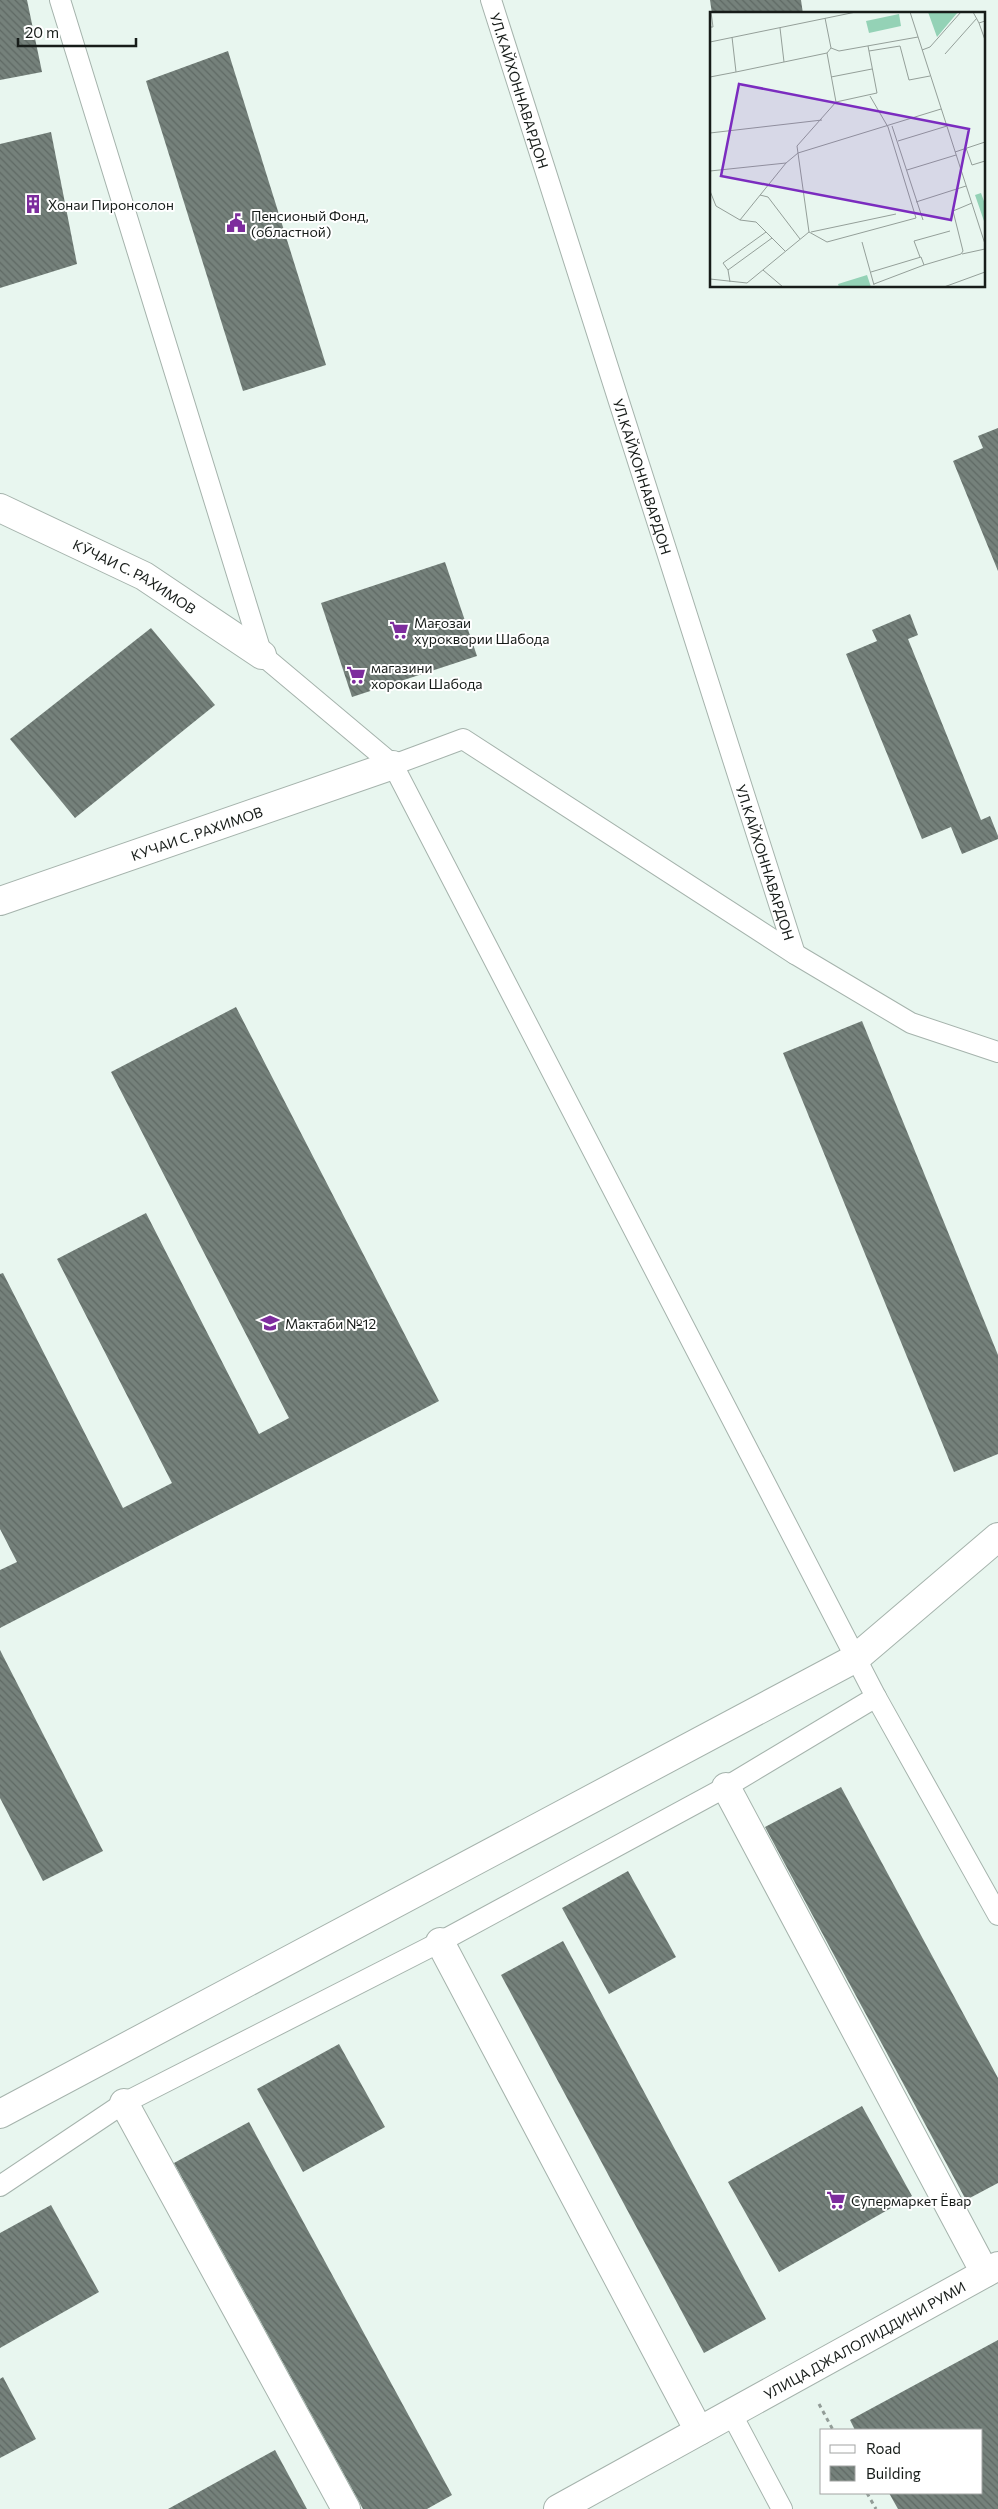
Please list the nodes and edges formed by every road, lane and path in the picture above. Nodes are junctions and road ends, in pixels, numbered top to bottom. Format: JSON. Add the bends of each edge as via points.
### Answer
{"nodes":[{"id":1,"x":60,"y":0,"type":"edge"},
{"id":2,"x":491,"y":0,"type":"edge"},
{"id":3,"x":0,"y":508,"type":"edge"},
{"id":4,"x":262,"y":655,"type":"junction"},
{"id":5,"x":393,"y":764,"type":"junction"},
{"id":6,"x":0,"y":901,"type":"edge"},
{"id":7,"x":795,"y":954,"type":"junction"},
{"id":8,"x":998,"y":1052,"type":"edge"},
{"id":9,"x":998,"y":1537,"type":"edge"},
{"id":10,"x":856,"y":1658,"type":"junction"},
{"id":11,"x":876,"y":1697,"type":"junction"},
{"id":12,"x":726,"y":1787,"type":"junction"},
{"id":13,"x":998,"y":1915,"type":"edge"},
{"id":14,"x":440,"y":1942,"type":"junction"},
{"id":15,"x":124,"y":2103,"type":"junction"},
{"id":16,"x":0,"y":2114,"type":"edge"},
{"id":17,"x":0,"y":2186,"type":"edge"},
{"id":18,"x":992,"y":2270,"type":"edge"},
{"id":19,"x":818,"y":2401,"type":"dead end"},
{"id":20,"x":731,"y":2414,"type":"junction"},
{"id":21,"x":832,"y":2429,"type":"edge"},
{"id":22,"x":699,"y":2431,"type":"junction"},
{"id":23,"x":868,"y":2494,"type":"edge"},
{"id":24,"x":346,"y":2509,"type":"edge"},
{"id":25,"x":558,"y":2509,"type":"edge"},
{"id":26,"x":782,"y":2509,"type":"edge"},
{"id":27,"x":876,"y":2509,"type":"edge"}],
"edges":[{"from":1,"to":4,"type":"lane"},
{"from":2,"to":7,"type":"lane","name":"УЛ.КАЙХОННАВАРДОН"},
{"from":3,"to":4,"type":"street","name":"КӮЧАИ С. РАХИМОВ","via":[[144,576]]},
{"from":4,"to":5,"type":"lane"},
{"from":5,"to":6,"type":"street","name":"КУЧАИ С. РАХИМОВ"},
{"from":5,"to":7,"type":"lane","via":[[462,739]]},
{"from":5,"to":10,"type":"lane"},
{"from":7,"to":8,"type":"lane","via":[[911,1023]]},
{"from":9,"to":10,"type":"street"},
{"from":10,"to":11,"type":"lane"},
{"from":10,"to":16,"type":"street"},
{"from":11,"to":12,"type":"lane"},
{"from":11,"to":13,"type":"lane"},
{"from":12,"to":14,"type":"lane"},
{"from":12,"to":18,"type":"street"},
{"from":14,"to":15,"type":"lane"},
{"from":14,"to":22,"type":"street"},
{"from":15,"to":17,"type":"lane"},
{"from":15,"to":24,"type":"street"},
{"from":18,"to":20,"type":"street","name":"УЛИЦА ДЖАЛОЛИДДИНИ РУМИ"},
{"from":19,"to":21,"type":"path"},
{"from":20,"to":22,"type":"street","name":"УЛИЦА ДЖАЛОЛИДДИНИ РУМИ"},
{"from":20,"to":26,"type":"lane"},
{"from":22,"to":25,"type":"street","name":"УЛИЦА ДЖАЛОЛИДДИНИ РУМИ"},
{"from":23,"to":27,"type":"path"}]}
